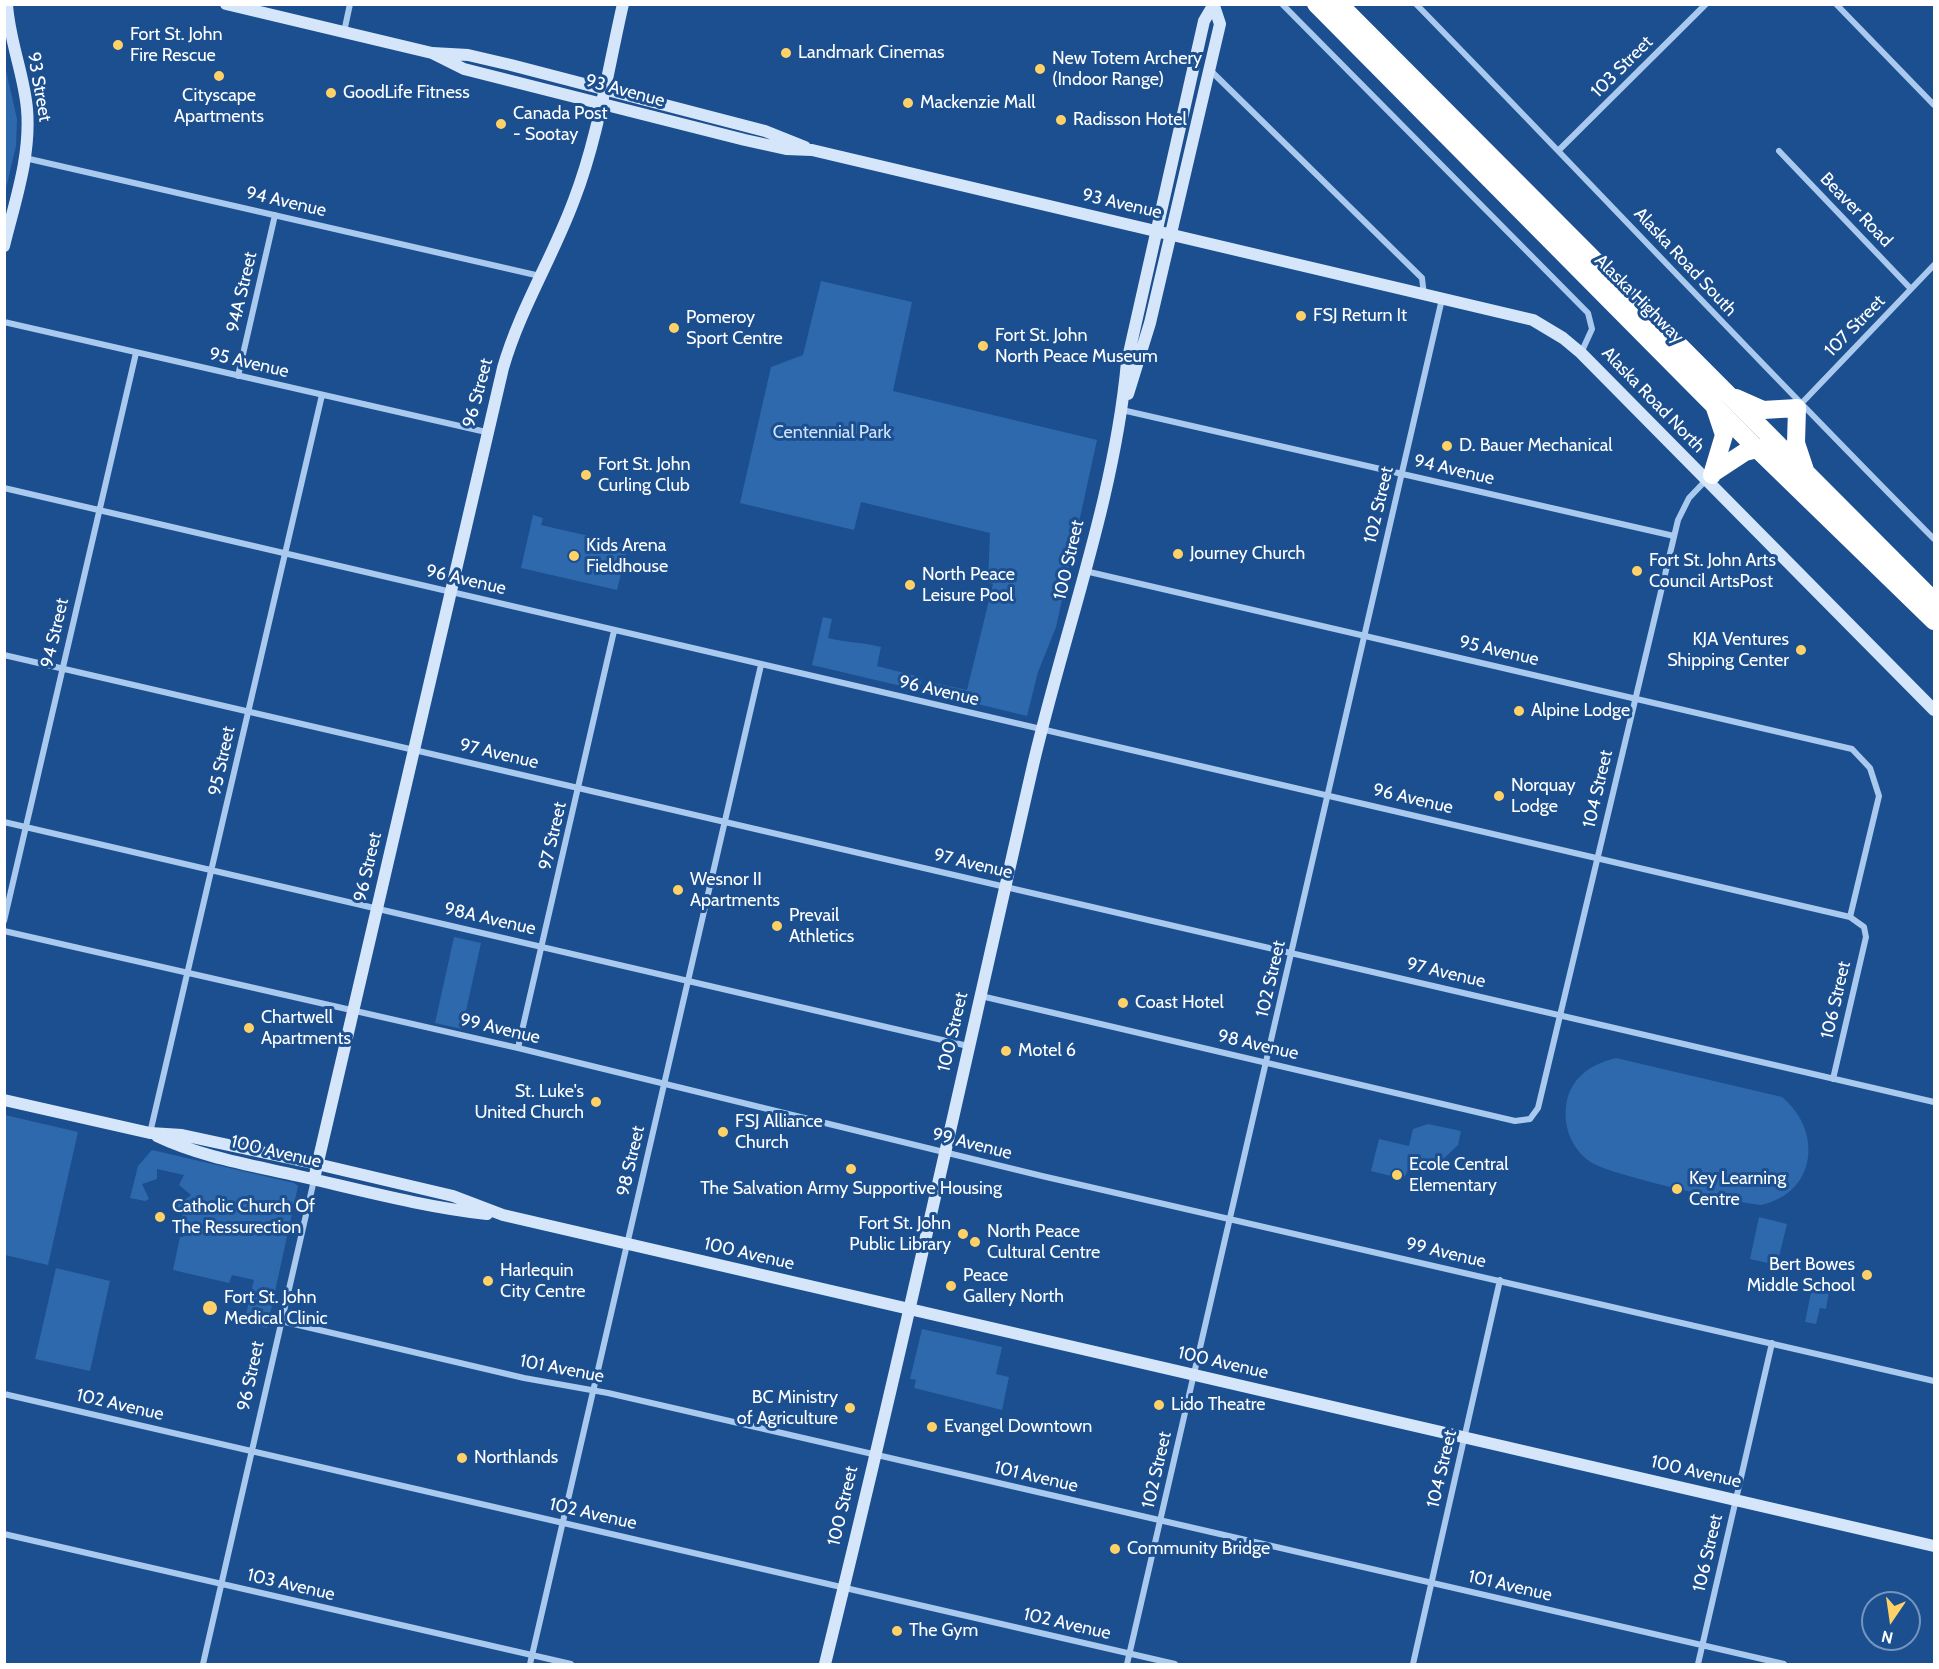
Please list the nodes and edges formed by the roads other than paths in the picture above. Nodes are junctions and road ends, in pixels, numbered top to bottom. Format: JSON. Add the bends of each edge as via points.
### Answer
{"nodes":[{"id":1,"x":8,"y":4,"type":"edge"},
{"id":2,"x":226,"y":4,"type":"edge"},
{"id":3,"x":350,"y":4,"type":"edge"},
{"id":4,"x":623,"y":4,"type":"edge"},
{"id":5,"x":1282,"y":4,"type":"edge"},
{"id":6,"x":1316,"y":4,"type":"edge"},
{"id":7,"x":1339,"y":4,"type":"edge"},
{"id":8,"x":1416,"y":4,"type":"edge"},
{"id":9,"x":1706,"y":4,"type":"edge"},
{"id":10,"x":1836,"y":4,"type":"edge"},
{"id":11,"x":1214,"y":5,"type":"edge"},
{"id":12,"x":344,"y":32,"type":"junction"},
{"id":13,"x":432,"y":53,"type":"junction"},
{"id":14,"x":1210,"y":70,"type":"junction"},
{"id":15,"x":603,"y":88,"type":"junction"},
{"id":16,"x":1188,"y":93,"type":"junction"},
{"id":17,"x":600,"y":103,"type":"junction"},
{"id":18,"x":1935,"y":105,"type":"edge"},
{"id":19,"x":1192,"y":148,"type":"junction"},
{"id":20,"x":812,"y":150,"type":"junction"},
{"id":21,"x":1559,"y":150,"type":"junction"},
{"id":22,"x":1779,"y":151,"type":"dead end"},
{"id":23,"x":25,"y":158,"type":"junction"},
{"id":24,"x":275,"y":215,"type":"junction"},
{"id":25,"x":1156,"y":230,"type":"junction"},
{"id":26,"x":1172,"y":233,"type":"junction"},
{"id":27,"x":4,"y":246,"type":"edge"},
{"id":28,"x":1935,"y":265,"type":"edge"},
{"id":29,"x":541,"y":276,"type":"junction"},
{"id":30,"x":1911,"y":289,"type":"junction"},
{"id":31,"x":1424,"y":295,"type":"junction"},
{"id":32,"x":1442,"y":299,"type":"junction"},
{"id":33,"x":4,"y":322,"type":"edge"},
{"id":34,"x":136,"y":353,"type":"junction"},
{"id":35,"x":1581,"y":353,"type":"junction"},
{"id":36,"x":238,"y":376,"type":"junction"},
{"id":37,"x":322,"y":395,"type":"junction"},
{"id":38,"x":1718,"y":397,"type":"junction"},
{"id":39,"x":1799,"y":407,"type":"junction"},
{"id":40,"x":1122,"y":410,"type":"junction"},
{"id":41,"x":1731,"y":421,"type":"junction"},
{"id":42,"x":1757,"y":425,"type":"junction"},
{"id":43,"x":486,"y":432,"type":"junction"},
{"id":44,"x":1778,"y":446,"type":"junction"},
{"id":45,"x":1756,"y":448,"type":"junction"},
{"id":46,"x":1775,"y":466,"type":"junction"},
{"id":47,"x":1402,"y":474,"type":"junction"},
{"id":48,"x":1709,"y":477,"type":"junction"},
{"id":49,"x":1809,"y":477,"type":"junction"},
{"id":50,"x":4,"y":488,"type":"edge"},
{"id":51,"x":99,"y":510,"type":"junction"},
{"id":52,"x":1674,"y":536,"type":"junction"},
{"id":53,"x":1935,"y":539,"type":"edge"},
{"id":54,"x":286,"y":553,"type":"junction"},
{"id":55,"x":1085,"y":571,"type":"junction"},
{"id":56,"x":450,"y":592,"type":"junction"},
{"id":57,"x":1935,"y":601,"type":"edge"},
{"id":58,"x":1935,"y":621,"type":"edge"},
{"id":59,"x":614,"y":631,"type":"junction"},
{"id":60,"x":1364,"y":636,"type":"junction"},
{"id":61,"x":4,"y":655,"type":"edge"},
{"id":62,"x":761,"y":665,"type":"junction"},
{"id":63,"x":62,"y":668,"type":"junction"},
{"id":64,"x":1636,"y":697,"type":"junction"},
{"id":65,"x":1935,"y":710,"type":"edge"},
{"id":66,"x":249,"y":712,"type":"junction"},
{"id":67,"x":1041,"y":729,"type":"junction"},
{"id":68,"x":413,"y":750,"type":"junction"},
{"id":69,"x":580,"y":788,"type":"junction"},
{"id":70,"x":1328,"y":795,"type":"junction"},
{"id":71,"x":4,"y":822,"type":"edge"},
{"id":72,"x":726,"y":822,"type":"junction"},
{"id":73,"x":27,"y":827,"type":"junction"},
{"id":74,"x":1598,"y":858,"type":"junction"},
{"id":75,"x":213,"y":870,"type":"junction"},
{"id":76,"x":1005,"y":886,"type":"junction"},
{"id":77,"x":376,"y":909,"type":"junction"},
{"id":78,"x":1850,"y":917,"type":"junction"},
{"id":79,"x":4,"y":921,"type":"edge"},
{"id":80,"x":1864,"y":927,"type":"joint"},
{"id":81,"x":4,"y":931,"type":"edge"},
{"id":82,"x":542,"y":947,"type":"junction"},
{"id":83,"x":1291,"y":954,"type":"junction"},
{"id":84,"x":189,"y":974,"type":"junction"},
{"id":85,"x":690,"y":980,"type":"junction"},
{"id":86,"x":980,"y":996,"type":"junction"},
{"id":87,"x":353,"y":1011,"type":"junction"},
{"id":88,"x":1560,"y":1014,"type":"junction"},
{"id":89,"x":969,"y":1046,"type":"junction"},
{"id":90,"x":518,"y":1048,"type":"junction"},
{"id":91,"x":1267,"y":1063,"type":"junction"},
{"id":92,"x":1833,"y":1079,"type":"junction"},
{"id":93,"x":665,"y":1086,"type":"junction"},
{"id":94,"x":4,"y":1100,"type":"edge"},
{"id":95,"x":1935,"y":1102,"type":"edge"},
{"id":96,"x":1530,"y":1119,"type":"joint"},
{"id":97,"x":150,"y":1133,"type":"junction"},
{"id":98,"x":944,"y":1152,"type":"junction"},
{"id":99,"x":317,"y":1164,"type":"junction"},
{"id":100,"x":314,"y":1179,"type":"junction"},
{"id":101,"x":503,"y":1215,"type":"junction"},
{"id":102,"x":1230,"y":1219,"type":"junction"},
{"id":103,"x":627,"y":1244,"type":"junction"},
{"id":104,"x":1500,"y":1280,"type":"junction"},
{"id":105,"x":908,"y":1309,"type":"junction"},
{"id":106,"x":281,"y":1322,"type":"junction"},
{"id":107,"x":1772,"y":1344,"type":"junction"},
{"id":108,"x":1194,"y":1375,"type":"junction"},
{"id":109,"x":1935,"y":1381,"type":"edge"},
{"id":110,"x":593,"y":1391,"type":"junction"},
{"id":111,"x":4,"y":1394,"type":"edge"},
{"id":112,"x":1465,"y":1437,"type":"junction"},
{"id":113,"x":252,"y":1451,"type":"junction"},
{"id":114,"x":874,"y":1454,"type":"junction"},
{"id":115,"x":1736,"y":1500,"type":"junction"},
{"id":116,"x":1160,"y":1521,"type":"junction"},
{"id":117,"x":563,"y":1522,"type":"junction"},
{"id":118,"x":4,"y":1534,"type":"edge"},
{"id":119,"x":1935,"y":1546,"type":"edge"},
{"id":120,"x":221,"y":1584,"type":"junction"},
{"id":121,"x":1432,"y":1584,"type":"junction"},
{"id":122,"x":843,"y":1588,"type":"junction"},
{"id":123,"x":1702,"y":1646,"type":"junction"},
{"id":124,"x":1129,"y":1654,"type":"junction"},
{"id":125,"x":532,"y":1656,"type":"junction"},
{"id":126,"x":203,"y":1665,"type":"edge"},
{"id":127,"x":530,"y":1665,"type":"edge"},
{"id":128,"x":571,"y":1665,"type":"edge"},
{"id":129,"x":825,"y":1665,"type":"edge"},
{"id":130,"x":1127,"y":1665,"type":"edge"},
{"id":131,"x":1175,"y":1665,"type":"edge"},
{"id":132,"x":1413,"y":1665,"type":"edge"},
{"id":133,"x":1698,"y":1665,"type":"edge"},
{"id":134,"x":1784,"y":1665,"type":"edge"}],
"edges":[{"from":1,"to":23,"type":"main road","name":"93 Street","via":[[27,108]]},
{"from":2,"to":12,"type":"main road","name":"93 Avenue"},
{"from":3,"to":12,"type":"street"},
{"from":4,"to":15,"type":"main road","name":"96 Street"},
{"from":5,"to":35,"type":"street","name":"Alaska Road North","via":[[1588,313],[1592,329]]},
{"from":6,"to":38,"type":"highway","name":"Alaska Highway"},
{"from":7,"to":38,"type":"highway","name":"Alaska Highway"},
{"from":8,"to":21,"type":"street","name":"Alaska Road South"},
{"from":9,"to":21,"type":"street","name":"103 Street"},
{"from":10,"to":18,"type":"street"},
{"from":11,"to":14,"type":"main road","name":"100 Street","via":[[1220,24]]},
{"from":11,"to":16,"type":"main road","name":"100 Street","via":[[1204,21]]},
{"from":12,"to":13,"type":"main road","name":"93 Avenue"},
{"from":13,"to":15,"type":"main road","name":"93 Avenue","via":[[468,56]]},
{"from":13,"to":17,"type":"main road","name":"93 Avenue","via":[[464,69]]},
{"from":14,"to":19,"type":"main road","name":"100 Street"},
{"from":14,"to":31,"type":"street","via":[[1422,278]]},
{"from":15,"to":17,"type":"main road","name":"96 Street"},
{"from":15,"to":20,"type":"main road","name":"93 Avenue","via":[[765,131]]},
{"from":16,"to":19,"type":"main road","via":[[1193,107]]},
{"from":16,"to":25,"type":"main road","name":"100 Street"},
{"from":17,"to":20,"type":"main road","name":"93 Avenue","via":[[745,140]]},
{"from":17,"to":29,"type":"main road","name":"96 Street","via":[[575,198]]},
{"from":19,"to":26,"type":"main road","name":"100 Street"},
{"from":20,"to":25,"type":"main road","name":"93 Avenue"},
{"from":21,"to":39,"type":"street","name":"Alaska Road South"},
{"from":22,"to":30,"type":"street","name":"Beaver Road"},
{"from":23,"to":24,"type":"street","name":"94 Avenue"},
{"from":23,"to":27,"type":"main road","name":"93 Street"},
{"from":24,"to":29,"type":"street","name":"94 Avenue"},
{"from":24,"to":36,"type":"street","name":"94A Street"},
{"from":25,"to":26,"type":"main road","name":"93 Avenue"},
{"from":25,"to":40,"type":"main road","name":"100 Street","via":[[1127,362]]},
{"from":26,"to":31,"type":"main road","name":"93 Avenue"},
{"from":26,"to":40,"type":"main road","name":"100 Street","via":[[1139,366]]},
{"from":28,"to":30,"type":"street","name":"107 Street"},
{"from":29,"to":43,"type":"main road","name":"96 Street","via":[[507,354]]},
{"from":30,"to":39,"type":"street","name":"107 Street"},
{"from":31,"to":32,"type":"main road","name":"93 Avenue"},
{"from":32,"to":35,"type":"main road","name":"93 Avenue","via":[[1533,320]]},
{"from":32,"to":47,"type":"street","name":"102 Street"},
{"from":33,"to":34,"type":"street","name":"95 Avenue"},
{"from":34,"to":36,"type":"street","name":"95 Avenue"},
{"from":34,"to":51,"type":"street","name":"94 Street"},
{"from":35,"to":48,"type":"main road","name":"Alaska Road North"},
{"from":36,"to":37,"type":"street","name":"95 Avenue"},
{"from":37,"to":43,"type":"street","name":"95 Avenue"},
{"from":37,"to":54,"type":"street","name":"95 Street"},
{"from":38,"to":39,"type":"highway","via":[[1763,410]]},
{"from":38,"to":41,"type":"highway","name":"Alaska Highway"},
{"from":38,"to":42,"type":"highway","name":"Alaska Highway"},
{"from":38,"to":48,"type":"highway","via":[[1724,435]]},
{"from":39,"to":42,"type":"highway"},
{"from":39,"to":49,"type":"highway","via":[[1796,443]]},
{"from":39,"to":53,"type":"street","name":"Alaska Road South"},
{"from":40,"to":47,"type":"street","name":"94 Avenue"},
{"from":40,"to":55,"type":"main road","name":"100 Street"},
{"from":41,"to":42,"type":"highway"},
{"from":41,"to":45,"type":"highway","name":"Alaska Highway"},
{"from":42,"to":44,"type":"highway","name":"Alaska Highway"},
{"from":43,"to":56,"type":"main road","name":"96 Street"},
{"from":44,"to":45,"type":"highway"},
{"from":44,"to":49,"type":"highway","name":"Alaska Highway"},
{"from":45,"to":46,"type":"highway","name":"Alaska Highway"},
{"from":45,"to":48,"type":"highway","via":[[1734,458]]},
{"from":46,"to":48,"type":"highway","via":[[1744,463]]},
{"from":46,"to":58,"type":"highway","name":"Alaska Highway"},
{"from":47,"to":52,"type":"street","name":"94 Avenue"},
{"from":47,"to":60,"type":"street","name":"102 Street"},
{"from":48,"to":52,"type":"street","name":"104 Street","via":[[1683,506]]},
{"from":48,"to":65,"type":"main road","name":"Alaska Road North"},
{"from":49,"to":57,"type":"highway","name":"Alaska Highway"},
{"from":50,"to":51,"type":"street","name":"96 Avenue"},
{"from":51,"to":54,"type":"street","name":"96 Avenue"},
{"from":51,"to":63,"type":"street","name":"94 Street"},
{"from":52,"to":64,"type":"street","name":"104 Street"},
{"from":54,"to":56,"type":"street","name":"96 Avenue"},
{"from":54,"to":66,"type":"street","name":"95 Street"},
{"from":55,"to":60,"type":"street","name":"95 Avenue"},
{"from":55,"to":67,"type":"main road","name":"100 Street"},
{"from":56,"to":59,"type":"street","name":"96 Avenue"},
{"from":56,"to":68,"type":"main road","name":"96 Street"},
{"from":59,"to":62,"type":"street","name":"96 Avenue"},
{"from":59,"to":69,"type":"street","name":"97 Street"},
{"from":60,"to":64,"type":"street","name":"95 Avenue"},
{"from":60,"to":70,"type":"street","name":"102 Street"},
{"from":61,"to":63,"type":"street","name":"97 Avenue"},
{"from":62,"to":67,"type":"street","name":"96 Avenue"},
{"from":62,"to":72,"type":"street","name":"98 Street"},
{"from":63,"to":66,"type":"street","name":"97 Avenue"},
{"from":63,"to":73,"type":"street","name":"94 Street"},
{"from":64,"to":74,"type":"street","name":"104 Street"},
{"from":64,"to":78,"type":"street","name":"95 Avenue","via":[[1852,749],[1870,768],[1879,796]]},
{"from":66,"to":68,"type":"street","name":"97 Avenue"},
{"from":66,"to":75,"type":"street","name":"95 Street"},
{"from":67,"to":70,"type":"street","name":"96 Avenue"},
{"from":67,"to":76,"type":"main road","name":"100 Street"},
{"from":68,"to":69,"type":"street","name":"97 Avenue"},
{"from":68,"to":77,"type":"main road","name":"96 Street"},
{"from":69,"to":72,"type":"street","name":"97 Avenue"},
{"from":69,"to":82,"type":"street","name":"97 Street"},
{"from":70,"to":74,"type":"street","name":"96 Avenue"},
{"from":70,"to":83,"type":"street","name":"102 Street"},
{"from":71,"to":73,"type":"street","name":"98A Avenue"},
{"from":72,"to":76,"type":"street","name":"97 Avenue"},
{"from":72,"to":85,"type":"street","name":"98 Street"},
{"from":73,"to":75,"type":"street","name":"98A Avenue"},
{"from":73,"to":79,"type":"street","name":"94 Street"},
{"from":74,"to":78,"type":"street","name":"96 Avenue"},
{"from":74,"to":88,"type":"street","name":"104 Street"},
{"from":75,"to":77,"type":"street","name":"98A Avenue"},
{"from":75,"to":84,"type":"street","name":"95 Street"},
{"from":76,"to":83,"type":"street","name":"97 Avenue"},
{"from":76,"to":86,"type":"main road","name":"100 Street"},
{"from":77,"to":82,"type":"street","name":"98A Avenue"},
{"from":77,"to":87,"type":"main road","name":"96 Street"},
{"from":78,"to":80,"type":"street","name":"96 Avenue"},
{"from":80,"to":92,"type":"street","name":"106 Street","via":[[1866,937]]},
{"from":81,"to":84,"type":"street","name":"99 Avenue"},
{"from":82,"to":85,"type":"street","name":"98A Avenue"},
{"from":82,"to":90,"type":"street","name":"97 Street"},
{"from":83,"to":88,"type":"street","name":"97 Avenue"},
{"from":83,"to":91,"type":"street","name":"102 Street"},
{"from":84,"to":87,"type":"street","name":"99 Avenue"},
{"from":84,"to":97,"type":"street","name":"95 Street"},
{"from":85,"to":89,"type":"street","name":"98A Avenue"},
{"from":85,"to":93,"type":"street","name":"98 Street"},
{"from":86,"to":89,"type":"main road","name":"100 Street"},
{"from":86,"to":91,"type":"street","name":"98 Avenue"},
{"from":87,"to":90,"type":"street","name":"99 Avenue"},
{"from":87,"to":99,"type":"main road","name":"96 Street"},
{"from":88,"to":92,"type":"street","name":"97 Avenue"},
{"from":88,"to":96,"type":"street","name":"104 Street","via":[[1538,1108]]},
{"from":89,"to":98,"type":"main road","name":"100 Street"},
{"from":90,"to":93,"type":"street","name":"99 Avenue"},
{"from":91,"to":96,"type":"street","name":"98 Avenue","via":[[1515,1121]]},
{"from":91,"to":102,"type":"street","name":"102 Street"},
{"from":92,"to":95,"type":"street","name":"97 Avenue"},
{"from":93,"to":98,"type":"street","name":"99 Avenue"},
{"from":93,"to":103,"type":"street","name":"98 Street"},
{"from":94,"to":97,"type":"main road","name":"100 Avenue"},
{"from":97,"to":99,"type":"main road","name":"100 Avenue","via":[[182,1135]]},
{"from":97,"to":100,"type":"main road","name":"100 Avenue","via":[[179,1147]]},
{"from":98,"to":102,"type":"street","name":"99 Avenue"},
{"from":98,"to":105,"type":"main road","name":"100 Street"},
{"from":99,"to":100,"type":"main road","name":"96 Street"},
{"from":99,"to":101,"type":"main road","name":"100 Avenue","via":[[453,1196]]},
{"from":100,"to":101,"type":"main road","name":"100 Avenue","via":[[449,1210]]},
{"from":100,"to":106,"type":"street","name":"96 Street"},
{"from":101,"to":103,"type":"main road","name":"100 Avenue"},
{"from":102,"to":104,"type":"street","name":"99 Avenue"},
{"from":102,"to":108,"type":"street","name":"102 Street"},
{"from":103,"to":105,"type":"main road","name":"100 Avenue"},
{"from":103,"to":110,"type":"street","name":"98 Street"},
{"from":104,"to":107,"type":"street","name":"99 Avenue"},
{"from":104,"to":112,"type":"street","name":"104 Street"},
{"from":105,"to":108,"type":"main road","name":"100 Avenue"},
{"from":105,"to":114,"type":"main road","name":"100 Street"},
{"from":106,"to":110,"type":"street","name":"101 Avenue"},
{"from":106,"to":113,"type":"street","name":"96 Street"},
{"from":107,"to":109,"type":"street","name":"99 Avenue"},
{"from":107,"to":115,"type":"street","name":"106 Street"},
{"from":108,"to":112,"type":"main road","name":"100 Avenue"},
{"from":108,"to":116,"type":"street","name":"102 Street"},
{"from":110,"to":114,"type":"street","name":"101 Avenue"},
{"from":110,"to":117,"type":"street","name":"98 Street"},
{"from":111,"to":113,"type":"street","name":"102 Avenue"},
{"from":112,"to":115,"type":"main road","name":"100 Avenue"},
{"from":112,"to":121,"type":"street","name":"104 Street"},
{"from":113,"to":117,"type":"street","name":"102 Avenue"},
{"from":113,"to":120,"type":"street","name":"96 Street"},
{"from":114,"to":116,"type":"street","name":"101 Avenue"},
{"from":114,"to":122,"type":"main road","name":"100 Street"},
{"from":115,"to":119,"type":"main road","name":"100 Avenue"},
{"from":115,"to":123,"type":"street","name":"106 Street"},
{"from":116,"to":121,"type":"street","name":"101 Avenue"},
{"from":116,"to":124,"type":"street","name":"102 Street"},
{"from":117,"to":122,"type":"street","name":"102 Avenue"},
{"from":117,"to":125,"type":"street","name":"98 Street"},
{"from":118,"to":120,"type":"street","name":"103 Avenue"},
{"from":120,"to":125,"type":"street","name":"103 Avenue"},
{"from":120,"to":126,"type":"street","name":"96 Street"},
{"from":121,"to":123,"type":"street","name":"101 Avenue"},
{"from":121,"to":132,"type":"street","name":"104 Street"},
{"from":122,"to":124,"type":"street","name":"102 Avenue"},
{"from":122,"to":129,"type":"main road","name":"100 Street"},
{"from":123,"to":133,"type":"street","name":"106 Street"},
{"from":123,"to":134,"type":"street","name":"101 Avenue"},
{"from":124,"to":130,"type":"street","name":"102 Street"},
{"from":124,"to":131,"type":"street","name":"102 Avenue"},
{"from":125,"to":127,"type":"street","name":"98 Street"},
{"from":125,"to":128,"type":"street","name":"103 Avenue"}]}
